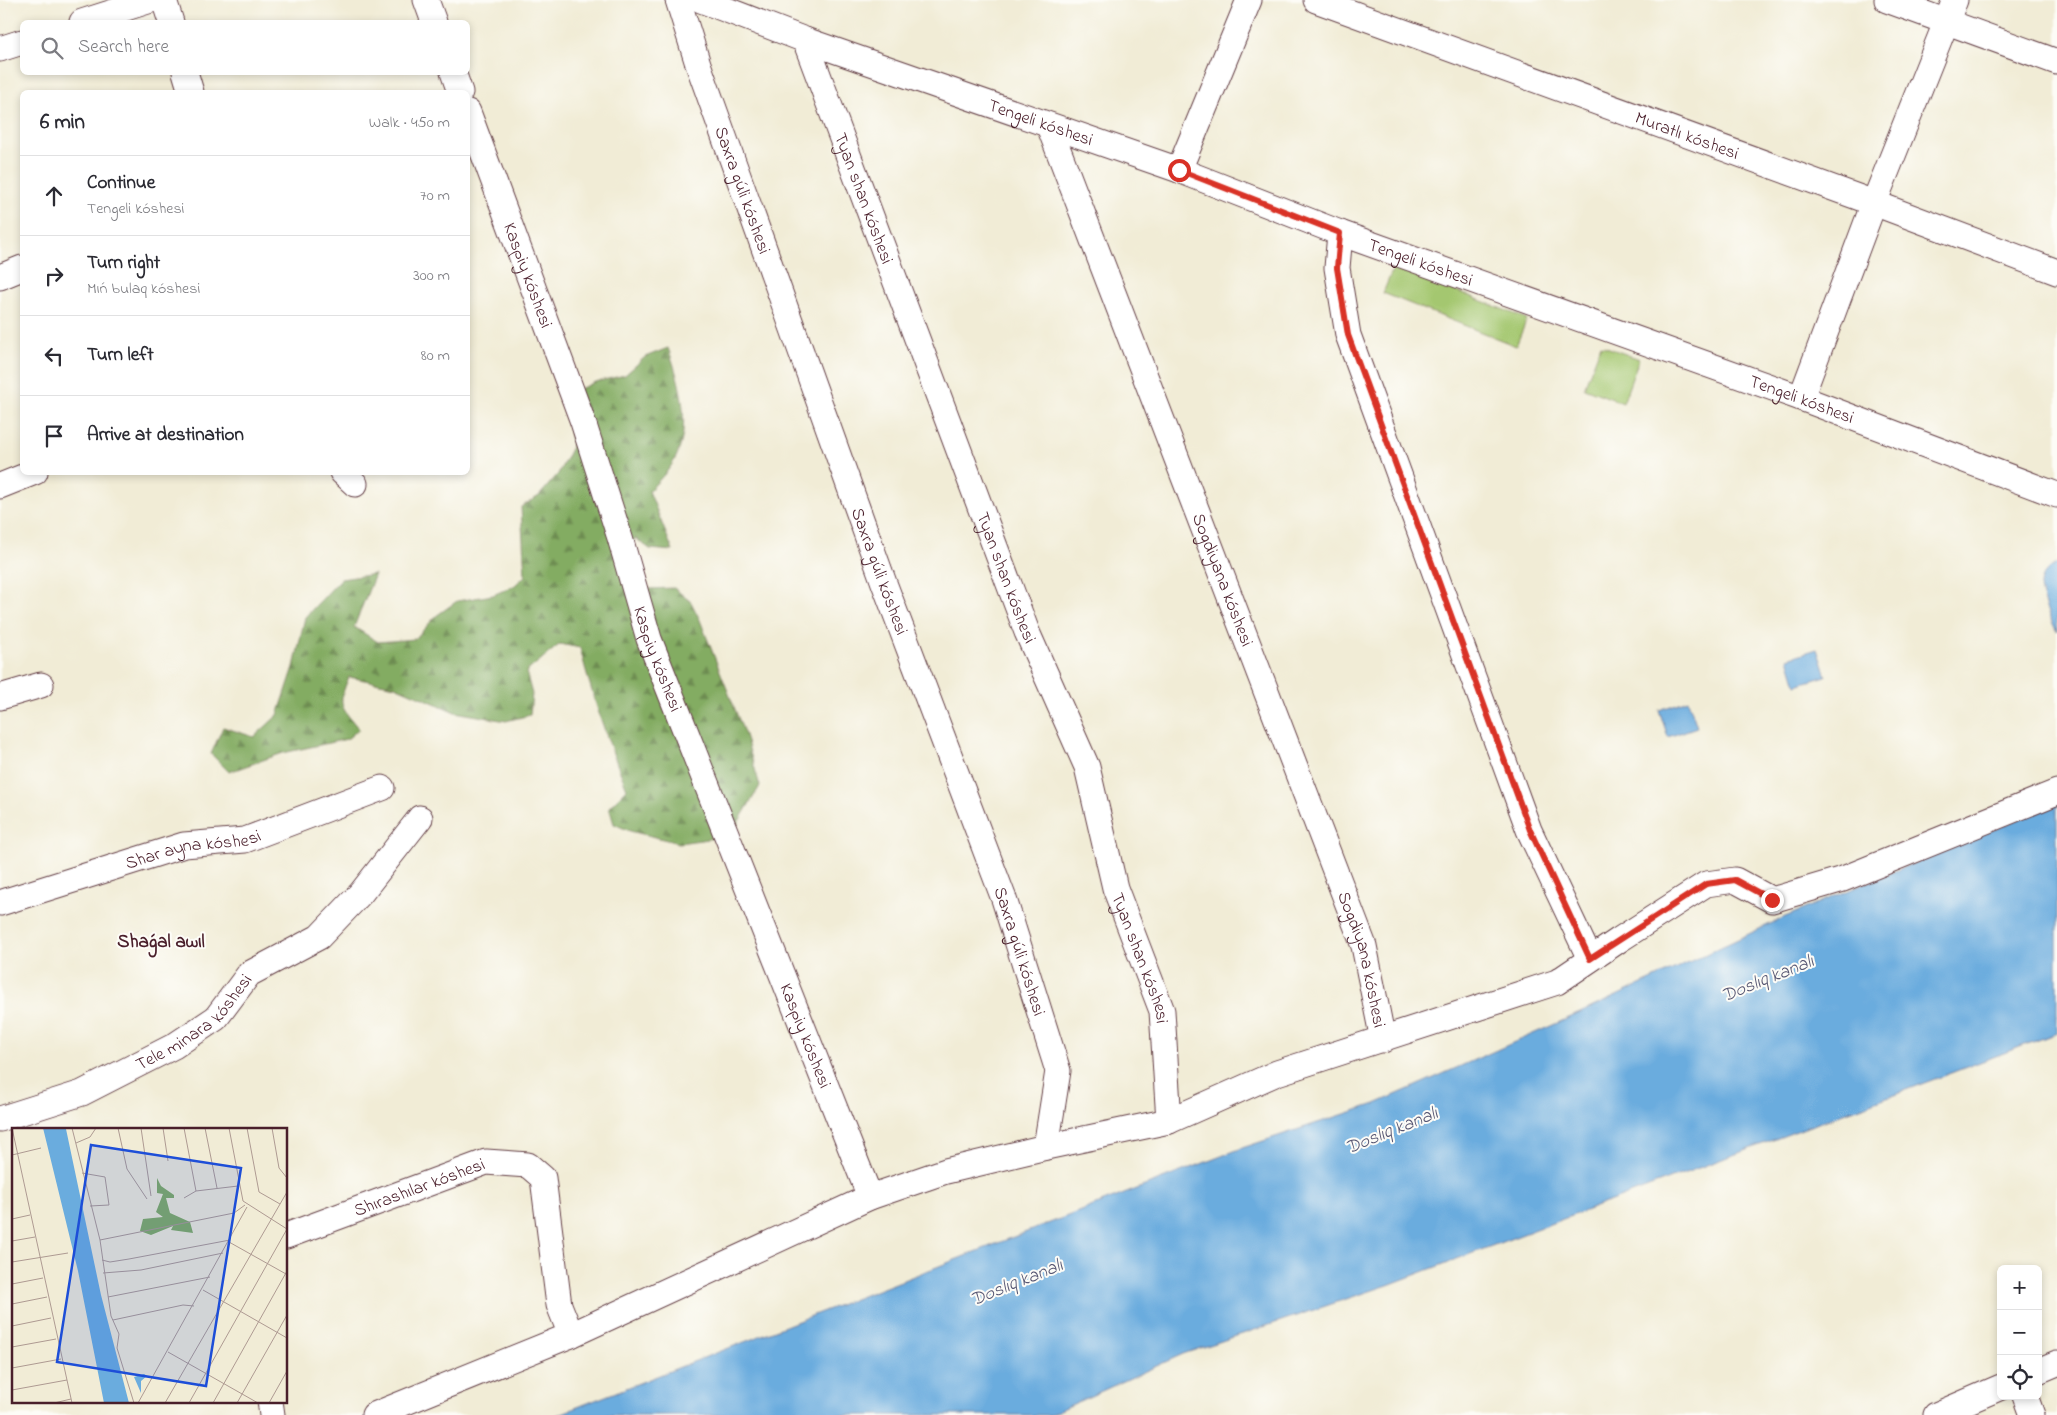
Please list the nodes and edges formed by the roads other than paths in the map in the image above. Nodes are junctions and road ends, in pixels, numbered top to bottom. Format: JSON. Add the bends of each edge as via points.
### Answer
{"nodes":[{"id":1,"x":152,"y":0,"type":"edge"},
{"id":2,"x":164,"y":0,"type":"edge"},
{"id":3,"x":426,"y":0,"type":"edge"},
{"id":4,"x":678,"y":0,"type":"edge"},
{"id":5,"x":701,"y":0,"type":"edge"},
{"id":6,"x":1249,"y":0,"type":"edge"},
{"id":7,"x":1316,"y":0,"type":"edge"},
{"id":8,"x":1887,"y":0,"type":"edge"},
{"id":9,"x":1951,"y":11,"type":"edge"},
{"id":10,"x":88,"y":20,"type":"edge"},
{"id":11,"x":170,"y":20,"type":"edge"},
{"id":12,"x":433,"y":20,"type":"edge"},
{"id":13,"x":805,"y":40,"type":"junction"},
{"id":14,"x":20,"y":43,"type":"edge"},
{"id":15,"x":0,"y":49,"type":"edge"},
{"id":16,"x":2057,"y":62,"type":"edge"},
{"id":17,"x":186,"y":75,"type":"edge"},
{"id":18,"x":454,"y":75,"type":"edge"},
{"id":19,"x":190,"y":90,"type":"edge"},
{"id":20,"x":459,"y":90,"type":"edge"},
{"id":21,"x":470,"y":117,"type":"edge"},
{"id":22,"x":1049,"y":126,"type":"junction"},
{"id":23,"x":1179,"y":170,"type":"junction"},
{"id":24,"x":1874,"y":203,"type":"junction"},
{"id":25,"x":1340,"y":233,"type":"junction"},
{"id":26,"x":20,"y":269,"type":"edge"},
{"id":27,"x":2057,"y":272,"type":"edge"},
{"id":28,"x":0,"y":276,"type":"edge"},
{"id":29,"x":1801,"y":398,"type":"junction"},
{"id":30,"x":28,"y":475,"type":"edge"},
{"id":31,"x":0,"y":486,"type":"edge"},
{"id":32,"x":2057,"y":495,"type":"edge"},
{"id":33,"x":41,"y":685,"type":"dead end"},
{"id":34,"x":0,"y":697,"type":"edge"},
{"id":35,"x":382,"y":788,"type":"dead end"},
{"id":36,"x":2057,"y":792,"type":"edge"},
{"id":37,"x":420,"y":818,"type":"dead end"},
{"id":38,"x":0,"y":903,"type":"edge"},
{"id":39,"x":1590,"y":959,"type":"junction"},
{"id":40,"x":1383,"y":1040,"type":"junction"},
{"id":41,"x":0,"y":1119,"type":"edge"},
{"id":42,"x":1170,"y":1121,"type":"junction"},
{"id":43,"x":1046,"y":1147,"type":"junction"},
{"id":44,"x":870,"y":1198,"type":"junction"},
{"id":45,"x":288,"y":1235,"type":"edge"},
{"id":46,"x":571,"y":1335,"type":"junction"},
{"id":47,"x":2057,"y":1362,"type":"edge"},
{"id":48,"x":2042,"y":1369,"type":"edge"},
{"id":49,"x":1997,"y":1389,"type":"edge"},
{"id":50,"x":2026,"y":1400,"type":"edge"},
{"id":51,"x":270,"y":1402,"type":"edge"},
{"id":52,"x":272,"y":1415,"type":"edge"},
{"id":53,"x":374,"y":1415,"type":"edge"},
{"id":54,"x":1936,"y":1415,"type":"edge"},
{"id":55,"x":2032,"y":1415,"type":"edge"}],
"edges":[{"from":1,"to":10,"type":"street"},
{"from":2,"to":11,"type":"street"},
{"from":3,"to":12,"type":"street"},
{"from":4,"to":43,"type":"street","name":"Saxra gúli kóshesi","via":[[701,73],[874,555],[1004,899],[1058,1071]]},
{"from":5,"to":13,"type":"street","name":"Tengeli kóshesi"},
{"from":6,"to":23,"type":"street"},
{"from":7,"to":24,"type":"street","name":"Muratlı kóshesi"},
{"from":8,"to":9,"type":"street"},
{"from":9,"to":16,"type":"street"},
{"from":9,"to":24,"type":"street"},
{"from":13,"to":22,"type":"street","name":"Tengeli kóshesi"},
{"from":13,"to":42,"type":"street","name":"Tyan shan kóshesi","via":[[1027,632],[1087,767],[1115,888],[1162,1011]]},
{"from":14,"to":15,"type":"street"},
{"from":17,"to":19,"type":"street"},
{"from":18,"to":20,"type":"street"},
{"from":21,"to":44,"type":"street","name":"Kaspiy kóshesi","via":[[583,422],[649,639]]},
{"from":22,"to":23,"type":"street","name":"Tengeli kóshesi"},
{"from":22,"to":40,"type":"street","name":"Sogdiyana kóshesi","via":[[1364,946]]},
{"from":23,"to":25,"type":"street","name":"Tengeli kóshesi"},
{"from":24,"to":27,"type":"street","name":"Muratlı kóshesi"},
{"from":24,"to":29,"type":"street"},
{"from":25,"to":29,"type":"street","name":"Tengeli kóshesi"},
{"from":25,"to":39,"type":"street","via":[[1337,268],[1348,335],[1530,830]]},
{"from":26,"to":28,"type":"street"},
{"from":29,"to":32,"type":"street","name":"Tengeli kóshesi"},
{"from":30,"to":31,"type":"street"},
{"from":33,"to":34,"type":"street"},
{"from":35,"to":38,"type":"street","name":"Shar ayna kóshesi","via":[[245,840],[184,845]]},
{"from":36,"to":39,"type":"street","via":[[1843,879],[1772,900],[1735,880],[1706,884]]},
{"from":37,"to":41,"type":"street","name":"Tele minara kóshesi","via":[[361,893],[319,937],[249,974],[216,1018],[174,1046],[82,1093]]},
{"from":39,"to":40,"type":"street","via":[[1557,982]]},
{"from":40,"to":42,"type":"street","via":[[1277,1073]]},
{"from":42,"to":43,"type":"street"},
{"from":43,"to":44,"type":"street","via":[[946,1171]]},
{"from":44,"to":46,"type":"street"},
{"from":45,"to":46,"type":"street","name":"Shırashılar kóshesi","via":[[486,1162],[528,1166],[543,1178],[559,1305]]},
{"from":46,"to":53,"type":"street"},
{"from":47,"to":48,"type":"street"},
{"from":49,"to":54,"type":"street"},
{"from":50,"to":55,"type":"street"},
{"from":51,"to":52,"type":"street"}]}
